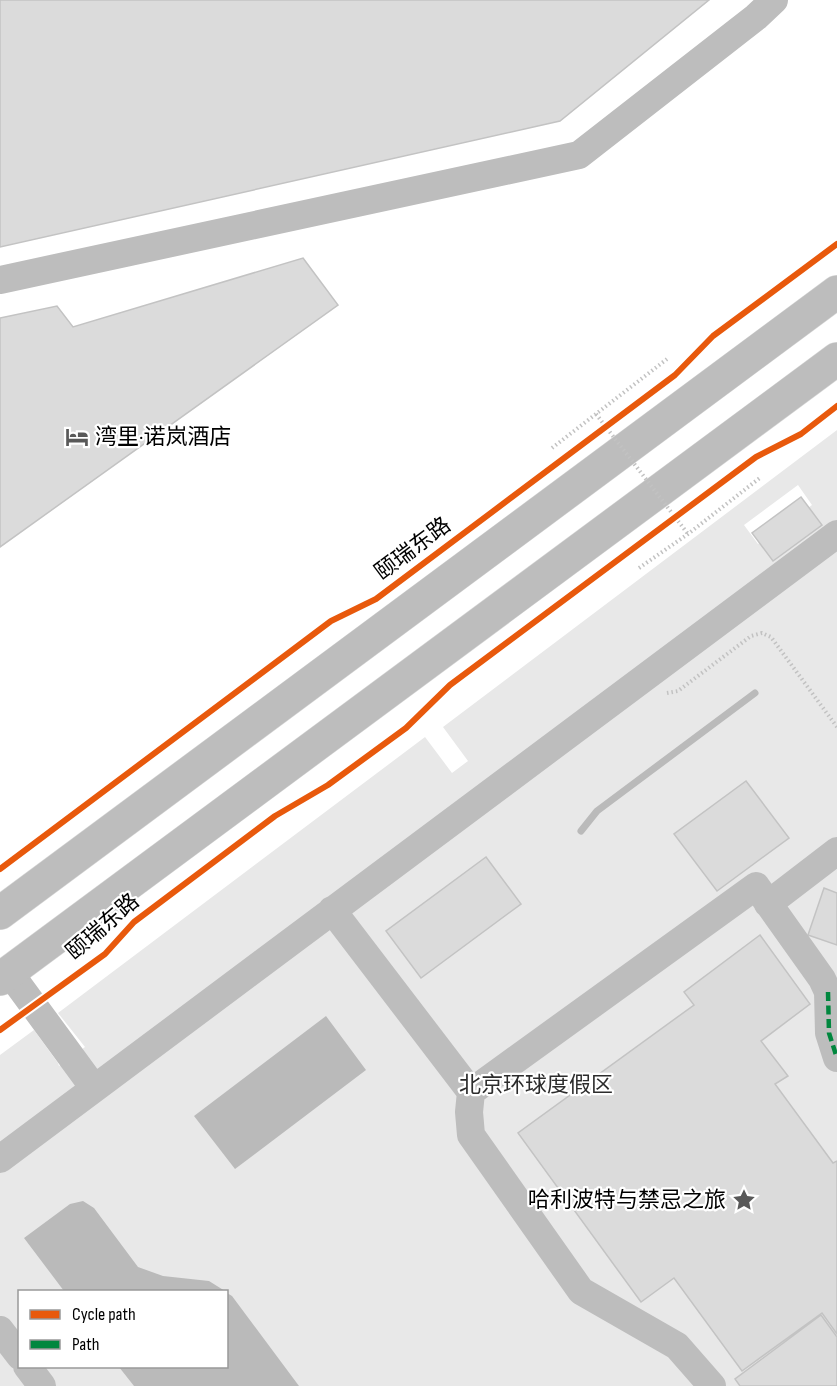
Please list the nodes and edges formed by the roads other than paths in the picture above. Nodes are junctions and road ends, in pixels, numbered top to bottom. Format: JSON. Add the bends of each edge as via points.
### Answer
{"nodes":[{"id":1,"x":774,"y":0,"type":"edge"},
{"id":2,"x":0,"y":280,"type":"edge"},
{"id":3,"x":837,"y":292,"type":"edge"},
{"id":4,"x":836,"y":364,"type":"edge"},
{"id":5,"x":837,"y":534,"type":"edge"},
{"id":6,"x":837,"y":851,"type":"edge"},
{"id":7,"x":768,"y":904,"type":"junction"},
{"id":8,"x":332,"y":910,"type":"junction"},
{"id":9,"x":0,"y":913,"type":"edge"},
{"id":10,"x":5,"y":976,"type":"edge"},
{"id":11,"x":837,"y":1058,"type":"edge"},
{"id":12,"x":94,"y":1088,"type":"junction"},
{"id":13,"x":471,"y":1092,"type":"junction"},
{"id":14,"x":0,"y":1159,"type":"edge"},
{"id":15,"x":0,"y":1330,"type":"edge"},
{"id":16,"x":18,"y":1353,"type":"edge"},
{"id":17,"x":28,"y":1368,"type":"edge"},
{"id":18,"x":42,"y":1386,"type":"edge"},
{"id":19,"x":712,"y":1386,"type":"edge"}],
"edges":[{"from":1,"to":2,"type":"street","via":[[579,155]]},
{"from":3,"to":9,"type":"main road","name":"颐瑞东路"},
{"from":4,"to":10,"type":"main road","name":"颐瑞东路"},
{"from":5,"to":8,"type":"street"},
{"from":6,"to":7,"type":"street"},
{"from":7,"to":11,"type":"street","via":[[828,992],[829,1033]]},
{"from":7,"to":13,"type":"street","via":[[756,886]]},
{"from":8,"to":12,"type":"street"},
{"from":8,"to":13,"type":"street"},
{"from":10,"to":12,"type":"street"},
{"from":12,"to":14,"type":"street"},
{"from":13,"to":19,"type":"street","via":[[471,1135],[581,1291],[677,1346]]},
{"from":15,"to":16,"type":"street"},
{"from":17,"to":18,"type":"street"}]}
